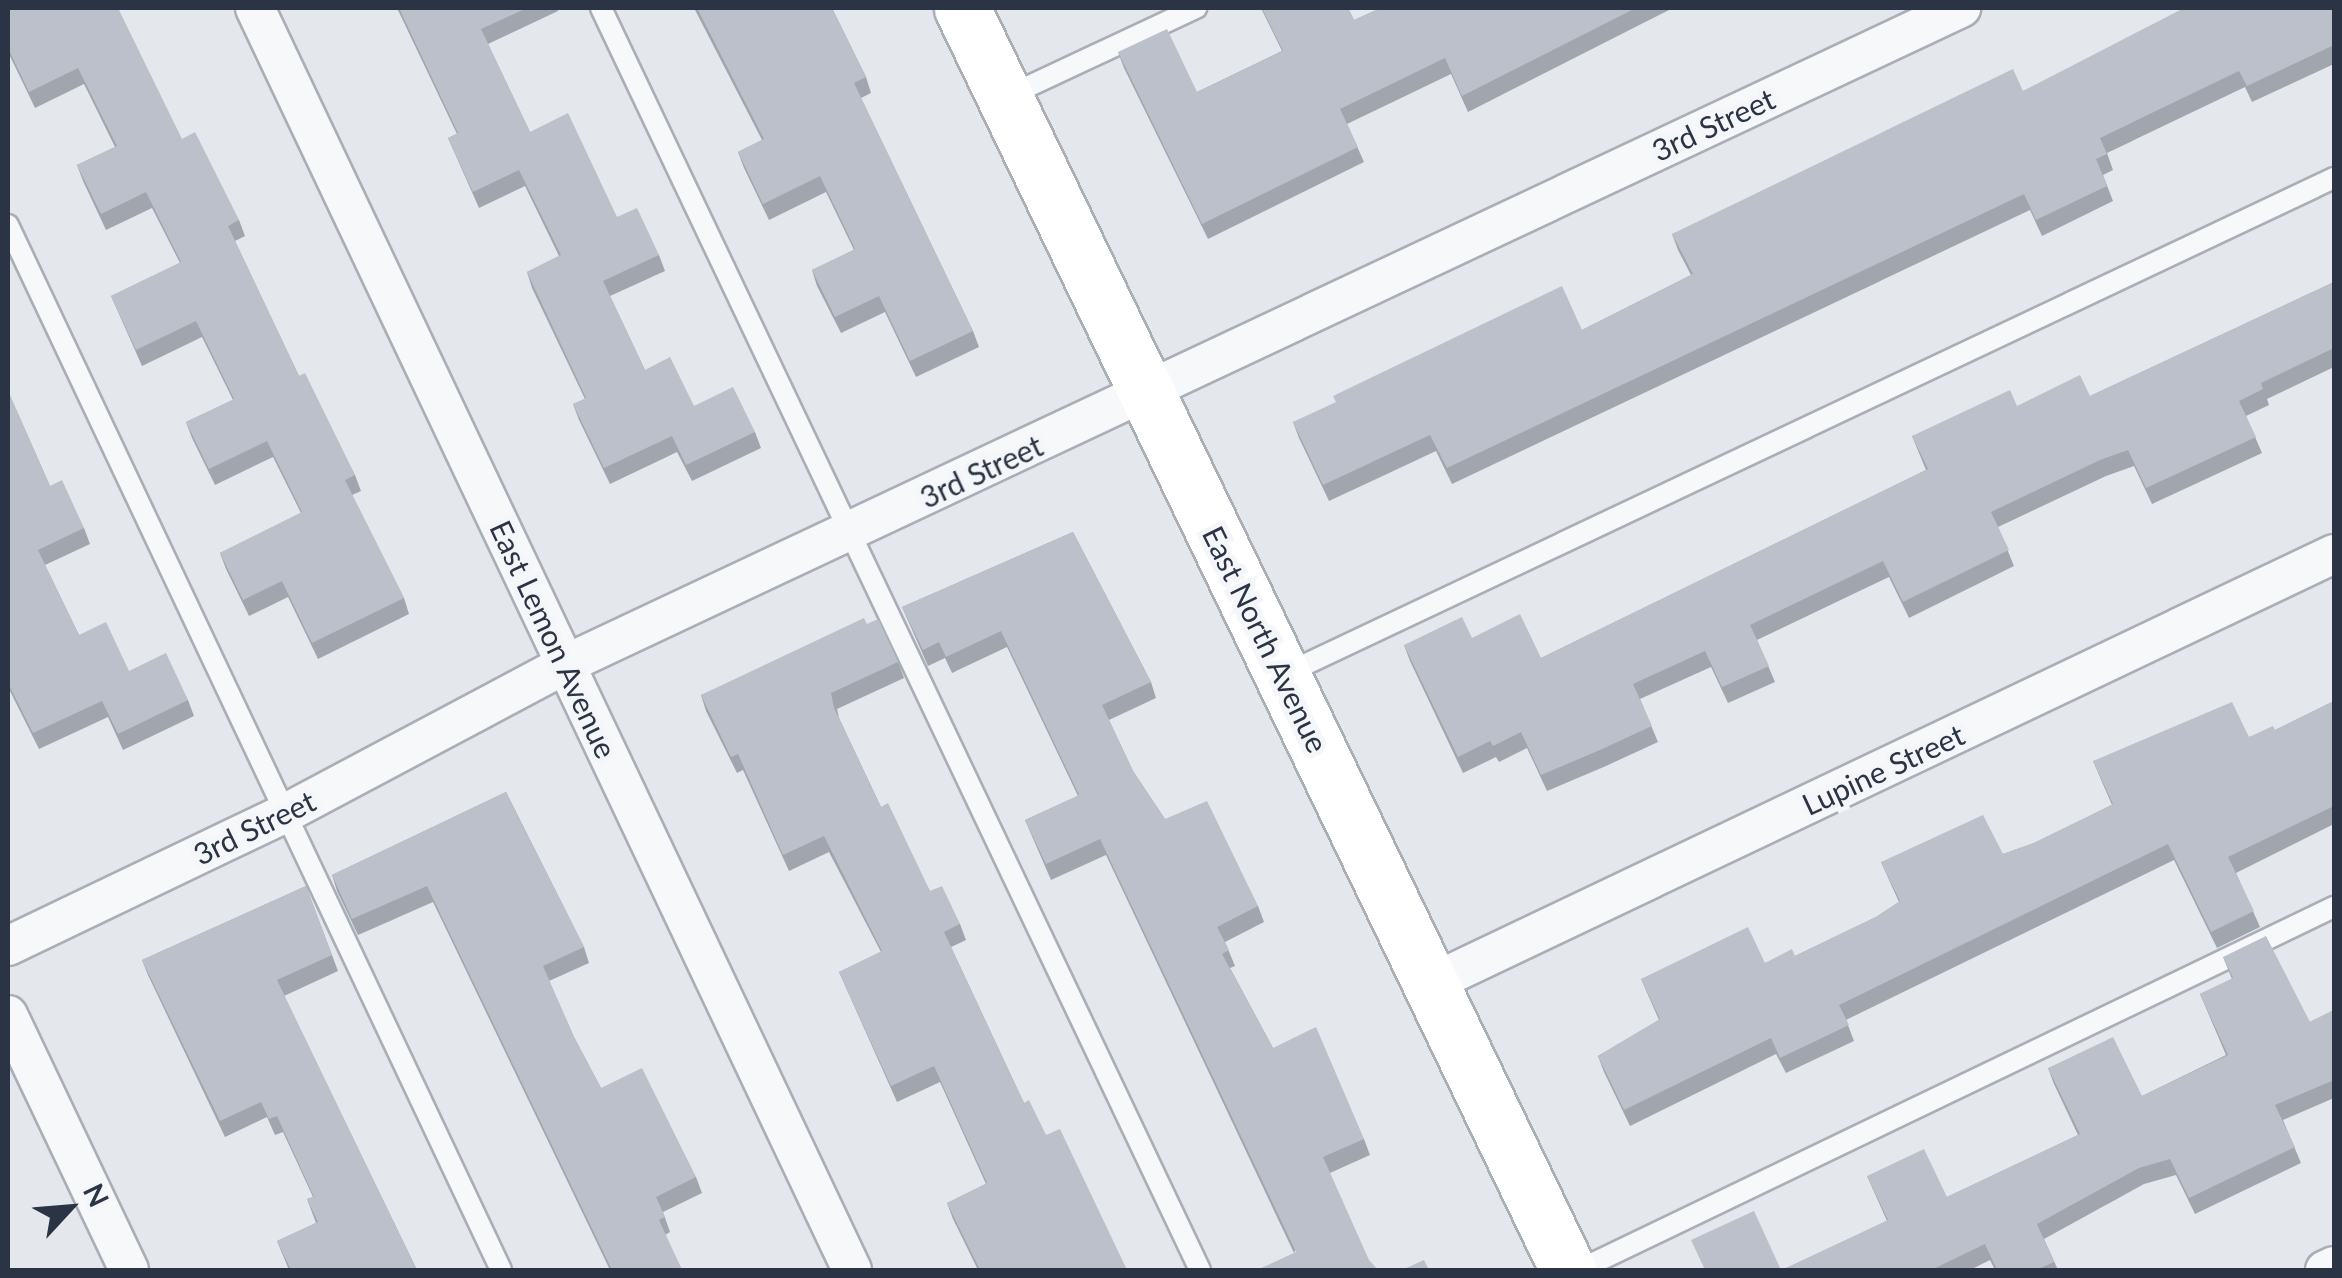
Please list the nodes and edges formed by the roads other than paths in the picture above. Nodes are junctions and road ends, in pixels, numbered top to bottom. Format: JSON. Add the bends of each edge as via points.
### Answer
{"nodes":[{"id":1,"x":255,"y":8,"type":"edge"},
{"id":2,"x":601,"y":8,"type":"edge"},
{"id":3,"x":962,"y":8,"type":"edge"},
{"id":4,"x":1196,"y":8,"type":"edge"},
{"id":5,"x":1961,"y":8,"type":"edge"},
{"id":6,"x":1005,"y":98,"type":"junction"},
{"id":7,"x":2334,"y":178,"type":"edge"},
{"id":8,"x":8,"y":225,"type":"edge"},
{"id":9,"x":1148,"y":392,"type":"junction"},
{"id":10,"x":848,"y":534,"type":"junction"},
{"id":11,"x":2334,"y":554,"type":"edge"},
{"id":12,"x":566,"y":664,"type":"junction"},
{"id":13,"x":1283,"y":675,"type":"junction"},
{"id":14,"x":284,"y":814,"type":"junction"},
{"id":15,"x":2334,"y":907,"type":"edge"},
{"id":16,"x":8,"y":946,"type":"edge"},
{"id":17,"x":1432,"y":983,"type":"junction"},
{"id":18,"x":8,"y":1015,"type":"edge"},
{"id":19,"x":2334,"y":1266,"type":"edge"},
{"id":20,"x":130,"y":1270,"type":"edge"},
{"id":21,"x":501,"y":1270,"type":"edge"},
{"id":22,"x":852,"y":1270,"type":"edge"},
{"id":23,"x":1200,"y":1270,"type":"edge"},
{"id":24,"x":1568,"y":1270,"type":"edge"},
{"id":25,"x":1579,"y":1270,"type":"edge"},
{"id":26,"x":2325,"y":1270,"type":"edge"}],
"edges":[{"from":1,"to":12,"type":"street","name":"East Lemon Avenue"},
{"from":2,"to":10,"type":"lane"},
{"from":3,"to":6,"type":"street","name":"East North Avenue"},
{"from":4,"to":6,"type":"lane"},
{"from":5,"to":9,"type":"street","name":"3rd Street"},
{"from":6,"to":9,"type":"street","name":"East North Avenue"},
{"from":7,"to":13,"type":"lane"},
{"from":8,"to":14,"type":"lane"},
{"from":9,"to":10,"type":"street","name":"3rd Street"},
{"from":9,"to":13,"type":"street","name":"East North Avenue"},
{"from":10,"to":12,"type":"street","name":"3rd Street"},
{"from":10,"to":23,"type":"lane"},
{"from":11,"to":17,"type":"street","name":"Lupine Street"},
{"from":12,"to":14,"type":"street","name":"3rd Street"},
{"from":12,"to":22,"type":"street","name":"East Lemon Avenue"},
{"from":13,"to":17,"type":"street","name":"East North Avenue"},
{"from":14,"to":16,"type":"street","name":"3rd Street"},
{"from":14,"to":21,"type":"lane"},
{"from":15,"to":25,"type":"lane"},
{"from":17,"to":24,"type":"street","name":"East North Avenue"},
{"from":18,"to":20,"type":"street"},
{"from":19,"to":26,"type":"street"}]}
